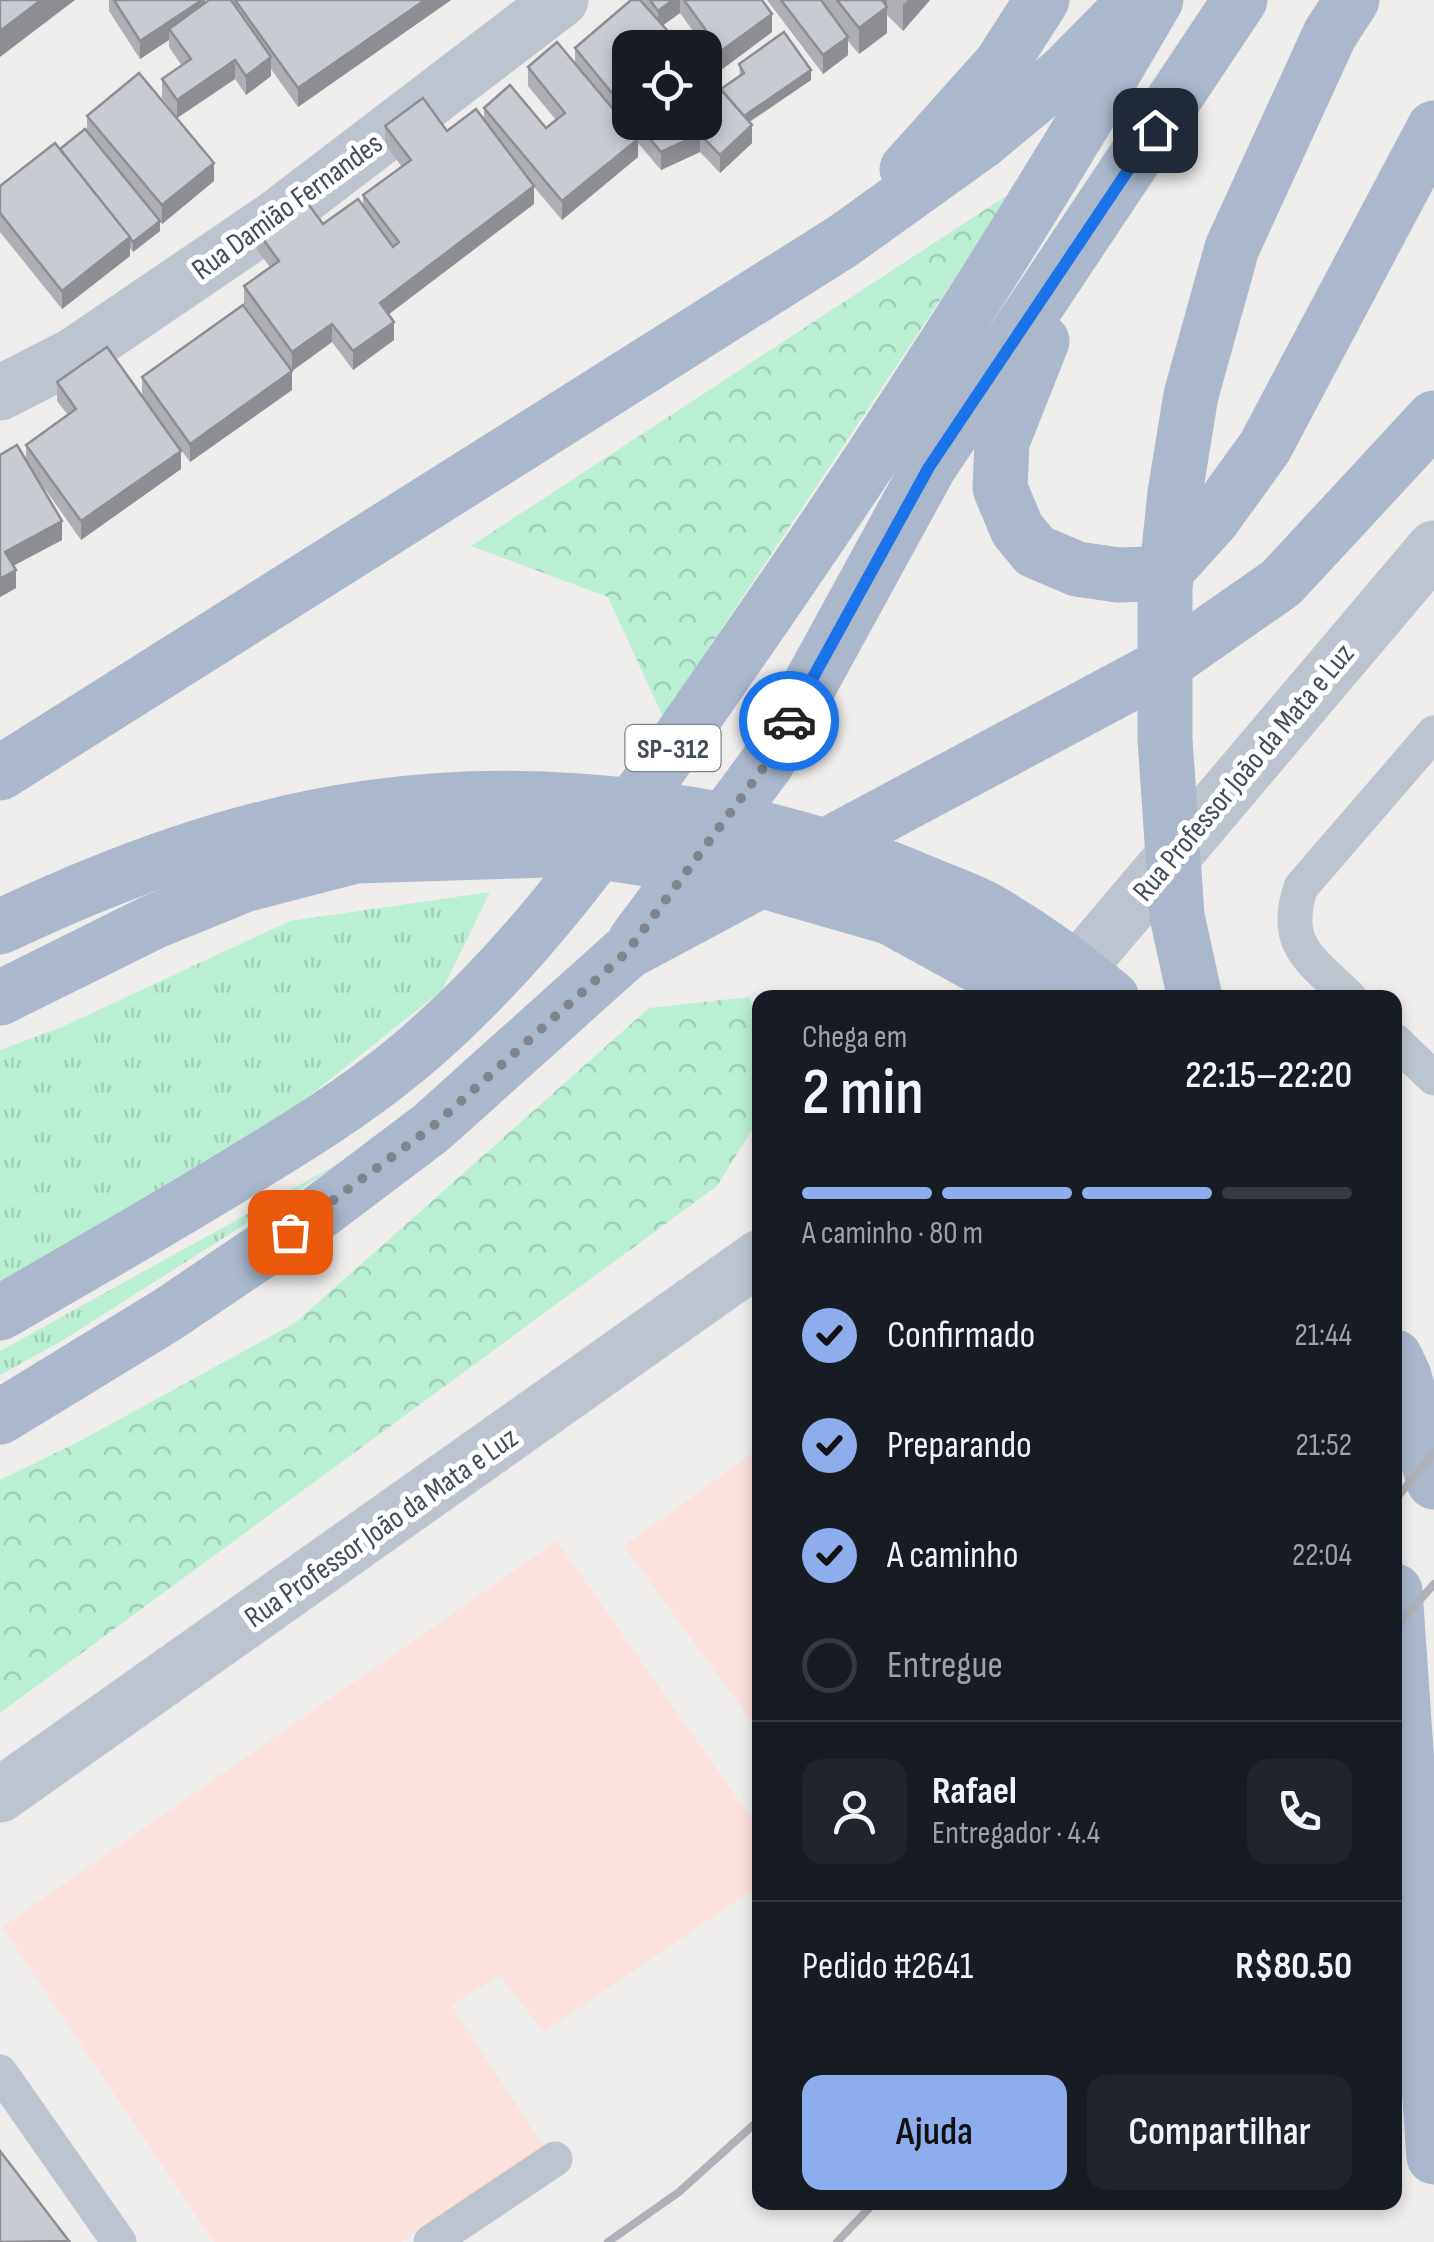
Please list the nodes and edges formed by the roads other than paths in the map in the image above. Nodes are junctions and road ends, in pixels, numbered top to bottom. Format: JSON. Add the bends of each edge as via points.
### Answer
{"nodes":[{"id":1,"x":561,"y":0,"type":"edge"},
{"id":2,"x":1042,"y":0,"type":"edge"},
{"id":3,"x":1136,"y":0,"type":"edge"},
{"id":4,"x":1156,"y":0,"type":"edge"},
{"id":5,"x":1240,"y":0,"type":"edge"},
{"id":6,"x":1341,"y":17,"type":"edge"},
{"id":7,"x":1434,"y":128,"type":"edge"},
{"id":8,"x":843,"y":241,"type":"junction"},
{"id":9,"x":1069,"y":260,"type":"junction"},
{"id":10,"x":0,"y":393,"type":"edge"},
{"id":11,"x":1434,"y":418,"type":"edge"},
{"id":12,"x":1434,"y":548,"type":"edge"},
{"id":13,"x":1434,"y":733,"type":"edge"},
{"id":14,"x":0,"y":773,"type":"edge"},
{"id":15,"x":231,"y":862,"type":"junction"},
{"id":16,"x":0,"y":927,"type":"edge"},
{"id":17,"x":627,"y":952,"type":"junction"},
{"id":18,"x":1019,"y":990,"type":"edge"},
{"id":19,"x":1060,"y":990,"type":"edge"},
{"id":20,"x":1102,"y":990,"type":"edge"},
{"id":21,"x":1192,"y":990,"type":"edge"},
{"id":22,"x":1342,"y":990,"type":"edge"},
{"id":23,"x":0,"y":998,"type":"edge"},
{"id":24,"x":1402,"y":1048,"type":"edge"},
{"id":25,"x":1434,"y":1078,"type":"edge"},
{"id":26,"x":752,"y":1264,"type":"edge"},
{"id":27,"x":0,"y":1313,"type":"edge"},
{"id":28,"x":1402,"y":1379,"type":"edge"},
{"id":29,"x":0,"y":1417,"type":"edge"},
{"id":30,"x":1434,"y":1482,"type":"edge"},
{"id":31,"x":1402,"y":1692,"type":"edge"},
{"id":32,"x":0,"y":1795,"type":"edge"},
{"id":33,"x":0,"y":2072,"type":"edge"},
{"id":34,"x":1434,"y":2157,"type":"edge"},
{"id":35,"x":556,"y":2158,"type":"dead end"},
{"id":36,"x":119,"y":2242,"type":"edge"},
{"id":37,"x":431,"y":2242,"type":"edge"}],
"edges":[{"from":1,"to":10,"type":"street","name":"Rua Damião Fernandes","via":[[274,219],[74,355]]},
{"from":2,"to":8,"type":"main road","via":[[1000,64]]},
{"from":3,"to":8,"type":"main road","via":[[1064,73],[981,142]]},
{"from":4,"to":27,"type":"main road","number":"SP-312","via":[[862,475],[541,928],[423,1044],[326,1121]]},
{"from":5,"to":9,"type":"main road"},
{"from":6,"to":21,"type":"main road","via":[[1232,248],[1191,394],[1166,588],[1164,739],[1177,916]]},
{"from":7,"to":9,"type":"main road","via":[[1265,447],[1213,519],[1176,560],[1151,574],[1078,570],[1035,550],[1017,529],[1000,488],[1002,442]]},
{"from":8,"to":14,"type":"main road"},
{"from":9,"to":17,"type":"main road","via":[[929,467],[767,763]]},
{"from":11,"to":17,"type":"main road","via":[[1281,583],[1159,668]]},
{"from":12,"to":19,"type":"street","name":"Rua Professor João da Mata e Luz"},
{"from":13,"to":22,"type":"lane","via":[[1301,887],[1294,929],[1304,953]]},
{"from":15,"to":16,"type":"main road","via":[[74,892]]},
{"from":15,"to":18,"type":"main road","via":[[580,848],[728,871],[889,917]]},
{"from":15,"to":20,"type":"main road","via":[[367,808],[490,799],[598,802],[763,829],[884,866],[986,909]]},
{"from":15,"to":23,"type":"main road","via":[[153,922]]},
{"from":17,"to":29,"type":"main road","via":[[431,1128],[321,1211]]},
{"from":24,"to":25,"type":"lane"},
{"from":26,"to":32,"type":"street","name":"Rua Professor João da Mata e Luz"},
{"from":28,"to":30,"type":"main road"},
{"from":31,"to":34,"type":"main road"},
{"from":33,"to":36,"type":"lane"},
{"from":35,"to":37,"type":"lane"}]}
